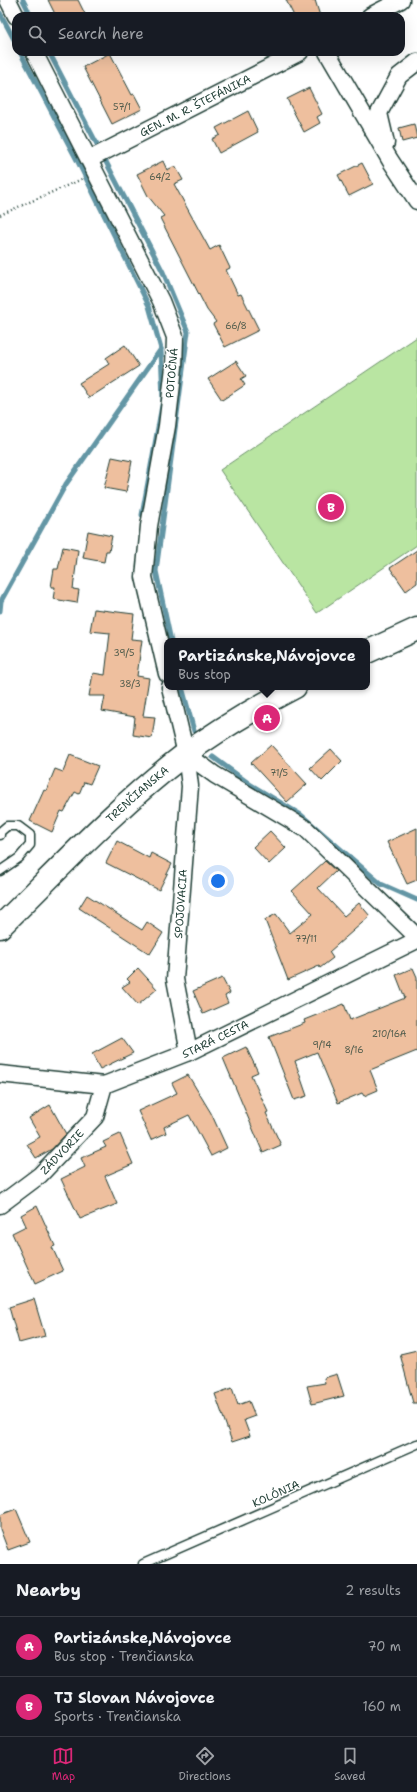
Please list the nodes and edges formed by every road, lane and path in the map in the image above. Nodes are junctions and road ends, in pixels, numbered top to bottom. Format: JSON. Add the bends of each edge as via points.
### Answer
{"nodes":[{"id":1,"x":8,"y":0,"type":"edge"},
{"id":2,"x":401,"y":0,"type":"edge"},
{"id":3,"x":14,"y":12,"type":"edge"},
{"id":4,"x":378,"y":12,"type":"edge"},
{"id":5,"x":36,"y":56,"type":"edge"},
{"id":6,"x":292,"y":56,"type":"edge"},
{"id":7,"x":329,"y":56,"type":"edge"},
{"id":8,"x":417,"y":62,"type":"edge"},
{"id":9,"x":90,"y":160,"type":"junction"},
{"id":10,"x":390,"y":160,"type":"junction"},
{"id":11,"x":75,"y":181,"type":"dead end"},
{"id":12,"x":417,"y":201,"type":"edge"},
{"id":13,"x":0,"y":215,"type":"edge"},
{"id":14,"x":417,"y":629,"type":"edge"},
{"id":15,"x":370,"y":651,"type":"edge"},
{"id":16,"x":164,"y":661,"type":"edge"},
{"id":17,"x":171,"y":690,"type":"edge"},
{"id":18,"x":289,"y":690,"type":"edge"},
{"id":19,"x":186,"y":754,"type":"junction"},
{"id":20,"x":0,"y":835,"type":"edge"},
{"id":21,"x":0,"y":871,"type":"edge"},
{"id":22,"x":5,"y":920,"type":"edge"},
{"id":23,"x":417,"y":937,"type":"edge"},
{"id":24,"x":417,"y":940,"type":"edge"},
{"id":25,"x":189,"y":1052,"type":"junction"},
{"id":26,"x":0,"y":1074,"type":"edge"},
{"id":27,"x":104,"y":1085,"type":"junction"},
{"id":28,"x":0,"y":1205,"type":"edge"},
{"id":29,"x":417,"y":1444,"type":"edge"},
{"id":30,"x":143,"y":1564,"type":"edge"}],
"edges":[{"from":1,"to":3,"type":"street"},
{"from":2,"to":4,"type":"street"},
{"from":5,"to":9,"type":"street","name":"POTOČNÁ"},
{"from":6,"to":9,"type":"street","name":"GEN. M. R. ŠTEFÁNIKA"},
{"from":7,"to":10,"type":"street"},
{"from":8,"to":10,"type":"street","via":[[399,76],[379,113]]},
{"from":9,"to":16,"type":"street","name":"POTOČNÁ","via":[[161,300],[175,337],[167,426],[149,526],[144,577]]},
{"from":10,"to":12,"type":"street"},
{"from":11,"to":13,"type":"path"},
{"from":14,"to":15,"type":"main road"},
{"from":17,"to":19,"type":"street"},
{"from":18,"to":19,"type":"main road","name":"TRENČIANSKA","via":[[261,705]]},
{"from":19,"to":22,"type":"main road","name":"TRENČIANSKA","via":[[113,816]]},
{"from":19,"to":23,"type":"street","via":[[215,775],[306,829]]},
{"from":19,"to":25,"type":"street","name":"SPOJOVACIA","via":[[190,786],[175,979]]},
{"from":20,"to":21,"type":"lane","via":[[7,826],[18,826],[30,835],[30,845],[19,858]]},
{"from":24,"to":25,"type":"street","name":"STARÁ CESTA"},
{"from":25,"to":27,"type":"street","name":"STARÁ CESTA"},
{"from":26,"to":27,"type":"street","name":"STARÁ CESTA"},
{"from":27,"to":28,"type":"street","name":"ZÁDVORIE","via":[[95,1117],[40,1176]]},
{"from":29,"to":30,"type":"lane","name":"KOLÓNIA"}]}
